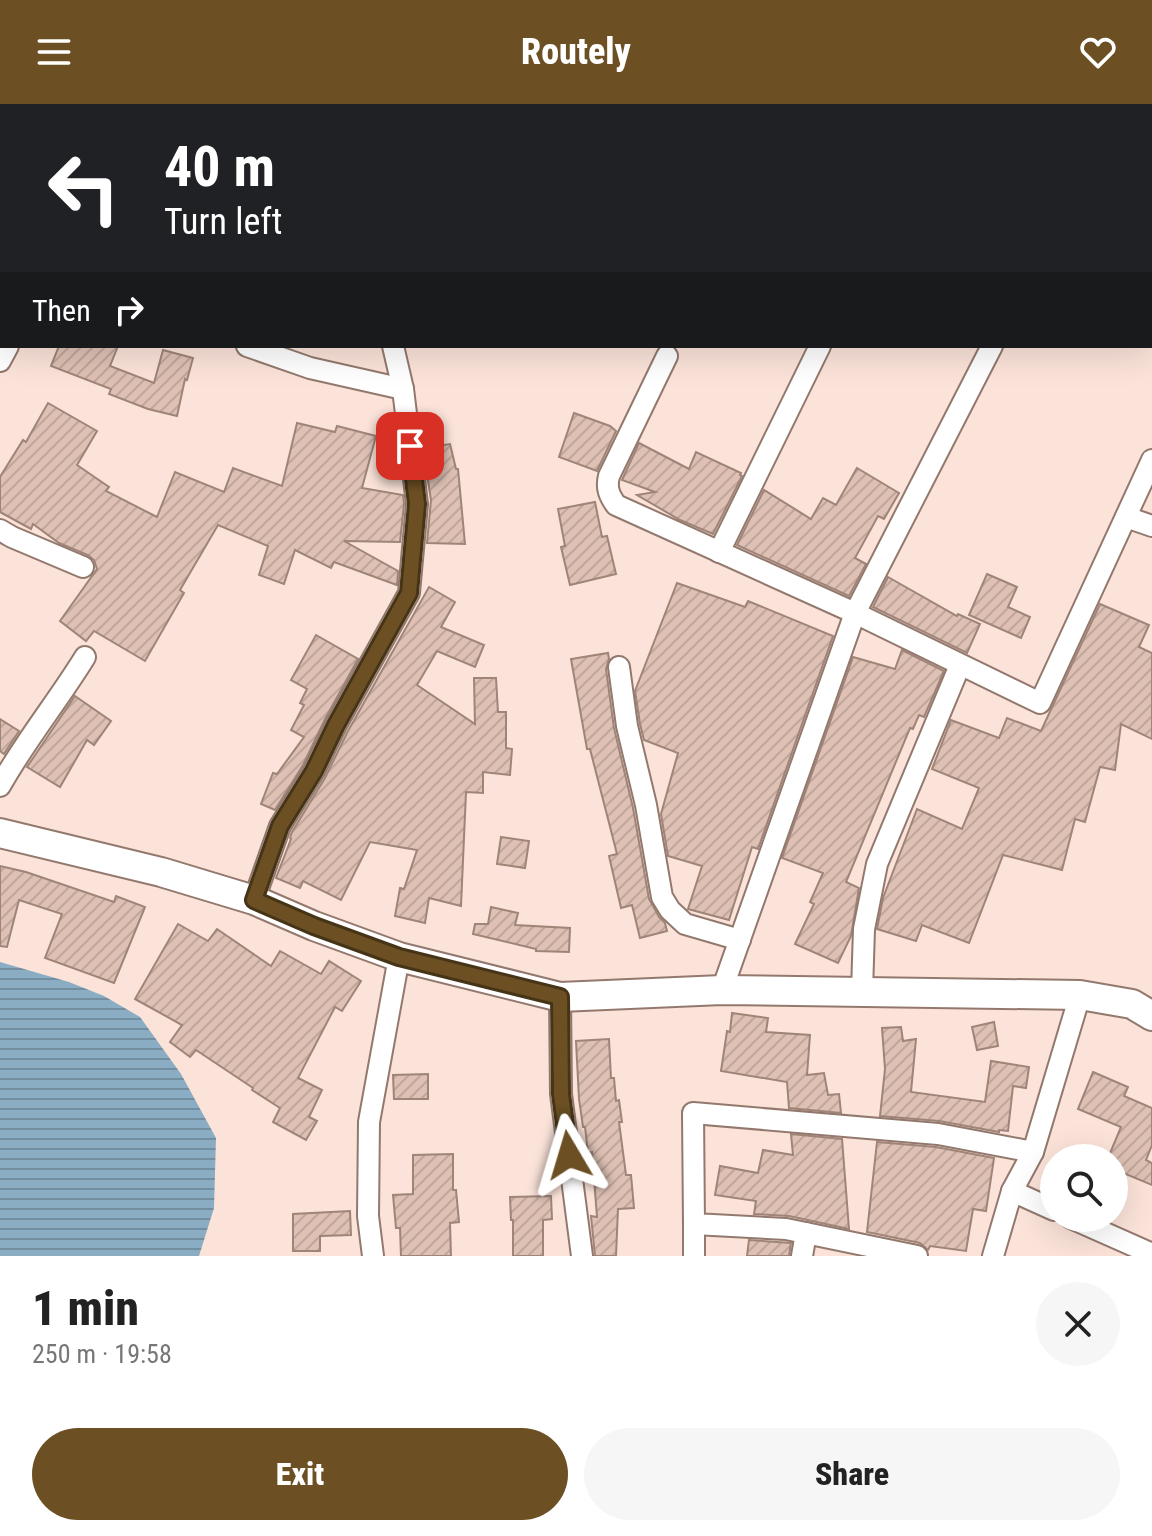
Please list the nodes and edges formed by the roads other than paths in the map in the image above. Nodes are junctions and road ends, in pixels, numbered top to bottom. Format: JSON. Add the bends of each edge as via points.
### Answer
{"nodes":[{"id":1,"x":253,"y":348,"type":"edge"},
{"id":2,"x":393,"y":348,"type":"edge"},
{"id":3,"x":819,"y":348,"type":"edge"},
{"id":4,"x":984,"y":348,"type":"edge"},
{"id":5,"x":667,"y":356,"type":"dead end"},
{"id":6,"x":403,"y":389,"type":"junction"},
{"id":7,"x":1152,"y":460,"type":"edge"},
{"id":8,"x":1126,"y":517,"type":"junction"},
{"id":9,"x":1152,"y":526,"type":"edge"},
{"id":10,"x":0,"y":530,"type":"edge"},
{"id":11,"x":719,"y":552,"type":"junction"},
{"id":12,"x":83,"y":567,"type":"dead end"},
{"id":13,"x":855,"y":613,"type":"junction"},
{"id":14,"x":85,"y":657,"type":"dead end"},
{"id":15,"x":960,"y":665,"type":"junction"},
{"id":16,"x":619,"y":667,"type":"dead end"},
{"id":17,"x":0,"y":786,"type":"edge"},
{"id":18,"x":0,"y":833,"type":"edge"},
{"id":19,"x":254,"y":900,"type":"junction"},
{"id":20,"x":740,"y":940,"type":"junction"},
{"id":21,"x":399,"y":957,"type":"junction"},
{"id":22,"x":722,"y":990,"type":"junction"},
{"id":23,"x":862,"y":991,"type":"junction"},
{"id":24,"x":1080,"y":995,"type":"junction"},
{"id":25,"x":560,"y":997,"type":"junction"},
{"id":26,"x":1152,"y":1016,"type":"edge"},
{"id":27,"x":1033,"y":1152,"type":"junction"},
{"id":28,"x":1012,"y":1191,"type":"junction"},
{"id":29,"x":1040,"y":1204,"type":"edge"},
{"id":30,"x":694,"y":1224,"type":"junction"},
{"id":31,"x":1101,"y":1232,"type":"edge"},
{"id":32,"x":806,"y":1233,"type":"junction"},
{"id":33,"x":1148,"y":1254,"type":"edge"},
{"id":34,"x":373,"y":1256,"type":"edge"},
{"id":35,"x":582,"y":1256,"type":"edge"},
{"id":36,"x":694,"y":1256,"type":"edge"},
{"id":37,"x":802,"y":1256,"type":"edge"},
{"id":38,"x":917,"y":1256,"type":"edge"},
{"id":39,"x":993,"y":1256,"type":"edge"}],
"edges":[{"from":1,"to":6,"type":"street","via":[[310,368]]},
{"from":2,"to":6,"type":"street"},
{"from":3,"to":11,"type":"street"},
{"from":4,"to":13,"type":"street"},
{"from":5,"to":11,"type":"street","via":[[609,476],[609,495],[616,505]]},
{"from":6,"to":19,"type":"street","via":[[417,504],[409,593],[280,826]]},
{"from":7,"to":8,"type":"street"},
{"from":8,"to":9,"type":"street"},
{"from":8,"to":15,"type":"street","via":[[1040,703]]},
{"from":10,"to":12,"type":"street"},
{"from":11,"to":13,"type":"street"},
{"from":13,"to":15,"type":"street"},
{"from":13,"to":20,"type":"street"},
{"from":14,"to":17,"type":"street"},
{"from":15,"to":23,"type":"street","via":[[877,864],[864,929]]},
{"from":16,"to":20,"type":"street","via":[[662,897],[685,924]]},
{"from":18,"to":19,"type":"main road"},
{"from":19,"to":21,"type":"main road"},
{"from":20,"to":22,"type":"street"},
{"from":21,"to":25,"type":"main road"},
{"from":21,"to":34,"type":"street","via":[[369,1122]]},
{"from":22,"to":23,"type":"main road"},
{"from":22,"to":25,"type":"main road"},
{"from":23,"to":24,"type":"main road"},
{"from":24,"to":26,"type":"main road","via":[[1132,1004]]},
{"from":24,"to":27,"type":"street"},
{"from":25,"to":35,"type":"street","via":[[561,1094]]},
{"from":27,"to":28,"type":"street"},
{"from":27,"to":30,"type":"street","via":[[938,1134],[693,1113]]},
{"from":28,"to":29,"type":"street"},
{"from":28,"to":39,"type":"street"},
{"from":30,"to":32,"type":"street"},
{"from":30,"to":36,"type":"street"},
{"from":31,"to":33,"type":"street"},
{"from":32,"to":37,"type":"street"},
{"from":32,"to":38,"type":"street"}]}
